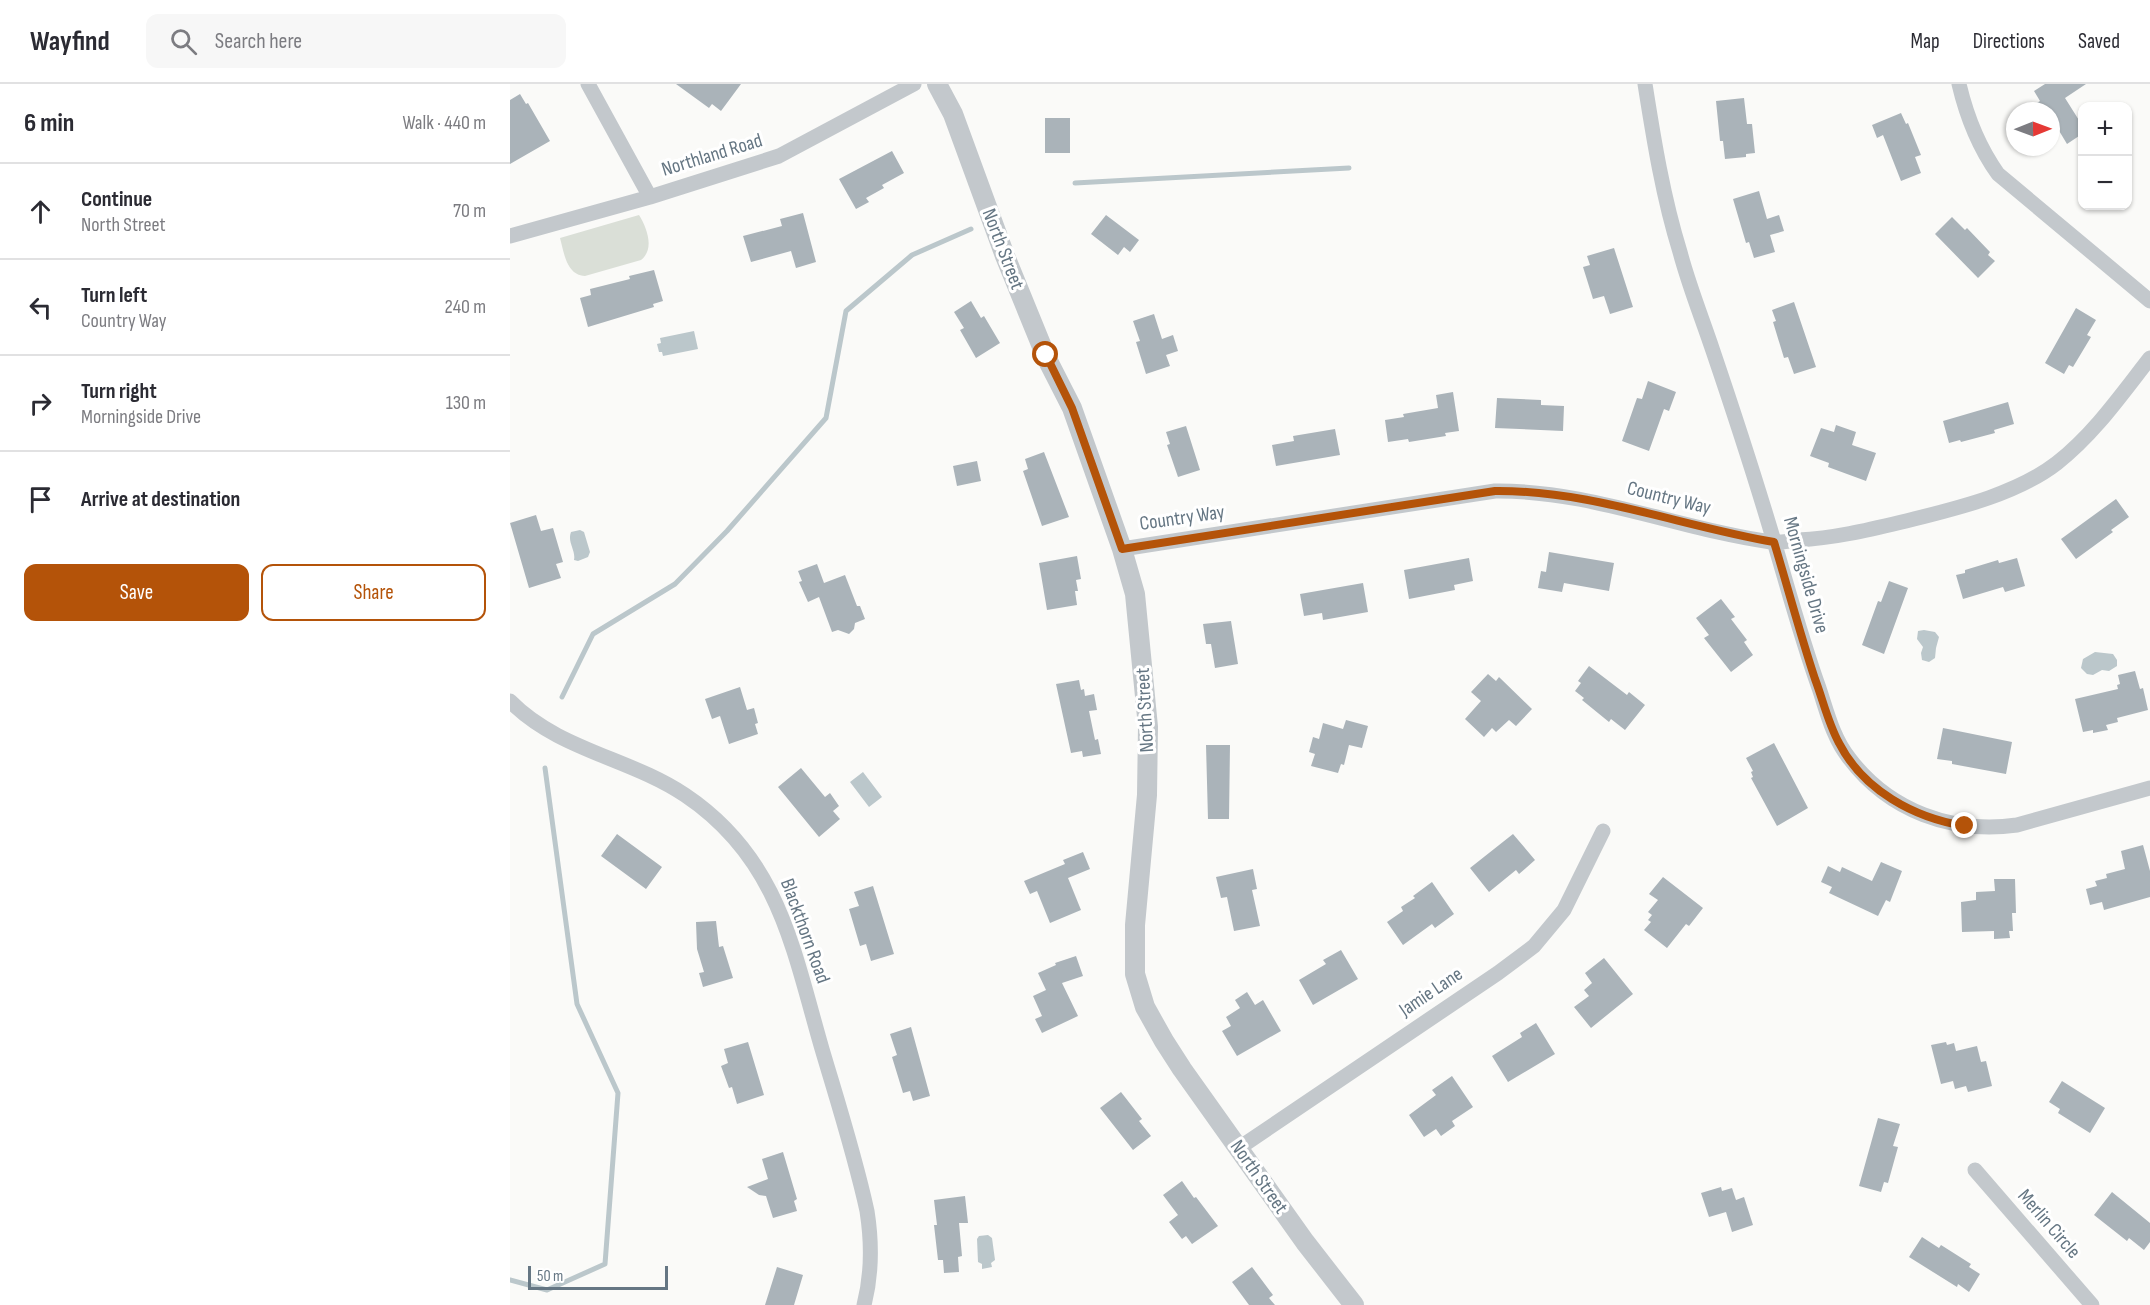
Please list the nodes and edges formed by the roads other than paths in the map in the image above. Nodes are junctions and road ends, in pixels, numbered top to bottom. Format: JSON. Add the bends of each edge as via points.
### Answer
{"nodes":[{"id":1,"x":588,"y":84,"type":"edge"},
{"id":2,"x":914,"y":84,"type":"edge"},
{"id":3,"x":937,"y":84,"type":"edge"},
{"id":4,"x":1644,"y":84,"type":"edge"},
{"id":5,"x":1959,"y":84,"type":"edge"},
{"id":6,"x":650,"y":197,"type":"junction"},
{"id":7,"x":510,"y":236,"type":"edge"},
{"id":8,"x":2150,"y":301,"type":"edge"},
{"id":9,"x":2150,"y":358,"type":"edge"},
{"id":10,"x":1774,"y":542,"type":"junction"},
{"id":11,"x":1122,"y":549,"type":"junction"},
{"id":12,"x":510,"y":701,"type":"edge"},
{"id":13,"x":2150,"y":788,"type":"edge"},
{"id":14,"x":1602,"y":831,"type":"dead end"},
{"id":15,"x":1239,"y":1148,"type":"junction"},
{"id":16,"x":1975,"y":1170,"type":"dead end"},
{"id":17,"x":864,"y":1305,"type":"edge"},
{"id":18,"x":1354,"y":1305,"type":"edge"},
{"id":19,"x":2092,"y":1305,"type":"edge"}],
"edges":[{"from":1,"to":6,"type":"street"},
{"from":2,"to":6,"type":"street","name":"Northland Road","via":[[786,154]]},
{"from":3,"to":11,"type":"street","name":"North Street","via":[[953,114],[1047,359],[1072,408]]},
{"from":4,"to":10,"type":"street","name":"Morningside Drive","via":[[1663,190],[1680,253]]},
{"from":5,"to":8,"type":"street","via":[[1976,138],[1998,174]]},
{"from":6,"to":7,"type":"street","name":"Northland Road"},
{"from":9,"to":10,"type":"street","name":"Country Way","via":[[2094,429],[2057,463],[2029,480],[1949,510],[1873,529],[1837,537]]},
{"from":10,"to":11,"type":"street","name":"Country Way","via":[[1586,499],[1495,491]]},
{"from":10,"to":13,"type":"street","name":"Morningside Drive","via":[[1808,658],[1839,743],[1863,776],[1899,804],[1948,824],[1999,827]]},
{"from":11,"to":15,"type":"street","name":"North Street","via":[[1135,594],[1148,727],[1147,795],[1135,925],[1136,974],[1145,1007],[1164,1041]]},
{"from":12,"to":17,"type":"street","name":"Blackthorn Road","via":[[530,720],[555,735],[663,782],[704,808],[726,828],[767,883],[794,952],[867,1211],[871,1252]]},
{"from":14,"to":15,"type":"street","name":"Jamie Lane","via":[[1564,910],[1534,946]]},
{"from":15,"to":18,"type":"street","name":"North Street"},
{"from":16,"to":19,"type":"street","name":"Merlin Circle"}]}
